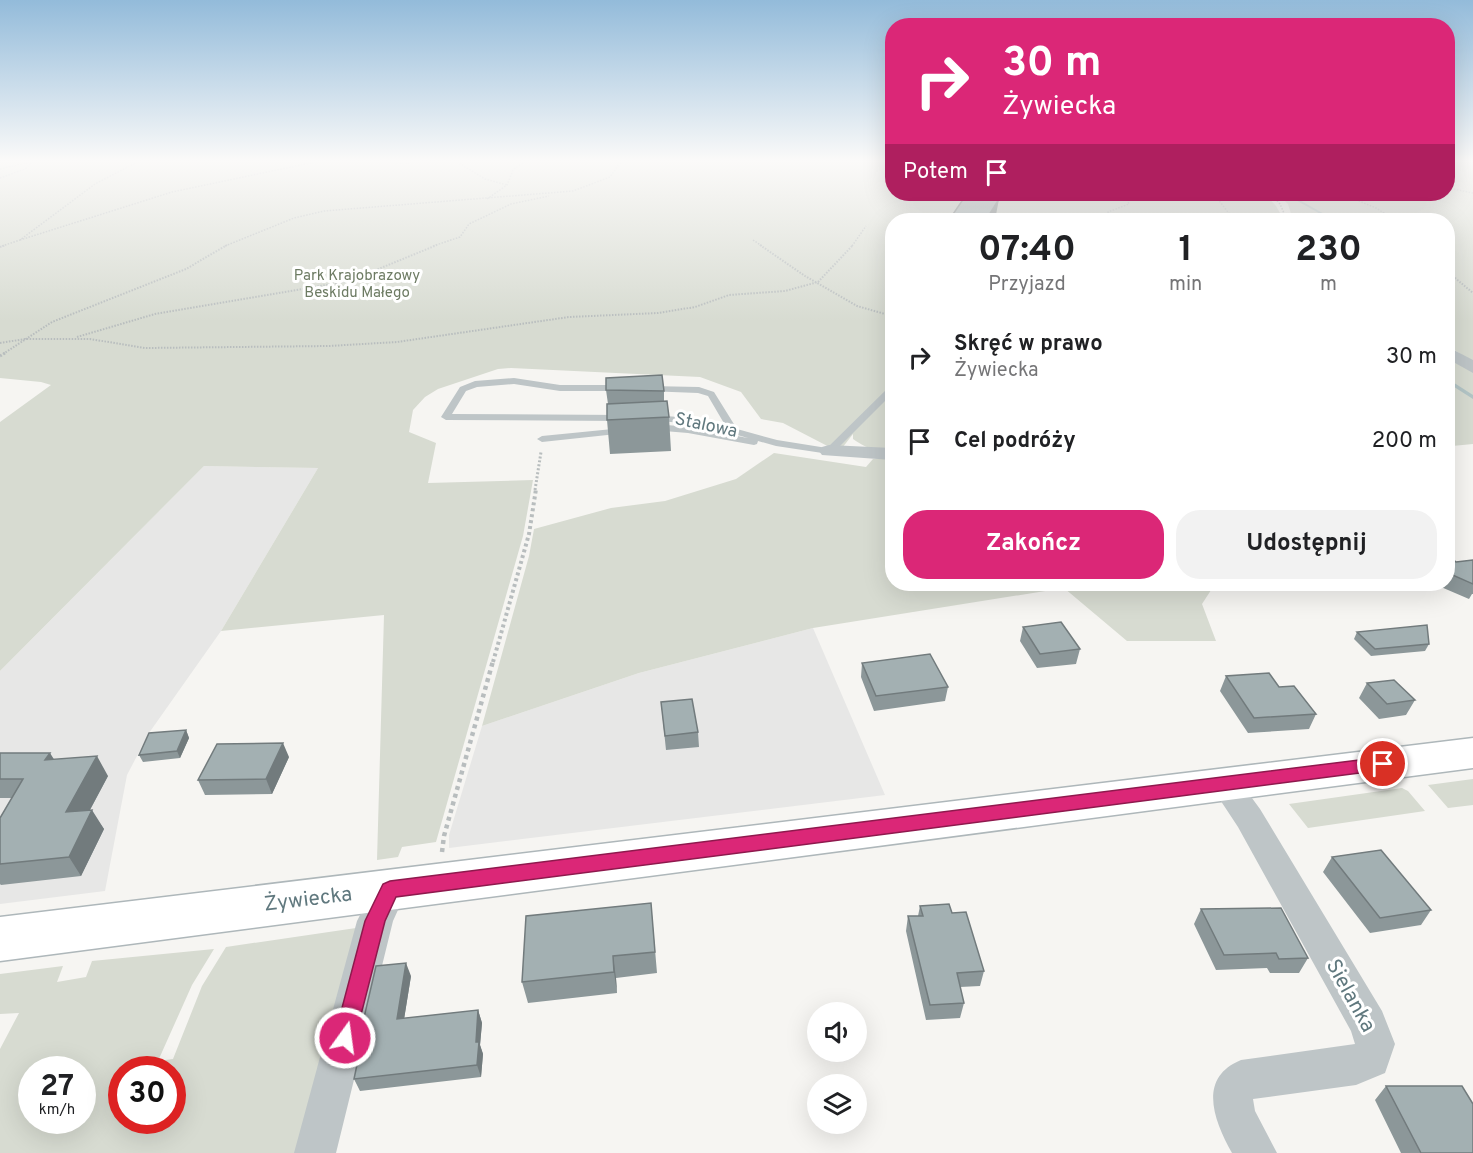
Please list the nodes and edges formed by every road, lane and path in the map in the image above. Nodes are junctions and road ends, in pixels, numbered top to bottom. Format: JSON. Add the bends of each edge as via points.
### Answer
{"nodes":[{"id":1,"x":55,"y":214,"type":"edge"},
{"id":2,"x":103,"y":214,"type":"edge"},
{"id":3,"x":312,"y":214,"type":"edge"},
{"id":4,"x":490,"y":214,"type":"edge"},
{"id":5,"x":866,"y":226,"type":"dead end"},
{"id":6,"x":20,"y":240,"type":"junction"},
{"id":7,"x":753,"y":240,"type":"dead end"},
{"id":8,"x":0,"y":247,"type":"edge"},
{"id":9,"x":1455,"y":278,"type":"edge"},
{"id":10,"x":818,"y":282,"type":"junction"},
{"id":11,"x":1473,"y":293,"type":"edge"},
{"id":12,"x":885,"y":314,"type":"edge"},
{"id":13,"x":25,"y":339,"type":"junction"},
{"id":14,"x":72,"y":339,"type":"junction"},
{"id":15,"x":0,"y":343,"type":"edge"},
{"id":16,"x":0,"y":356,"type":"edge"},
{"id":17,"x":1455,"y":356,"type":"edge"},
{"id":18,"x":1473,"y":368,"type":"edge"},
{"id":19,"x":632,"y":388,"type":"edge"},
{"id":20,"x":643,"y":388,"type":"edge"},
{"id":21,"x":885,"y":396,"type":"edge"},
{"id":22,"x":733,"y":430,"type":"junction"},
{"id":23,"x":542,"y":440,"type":"dead end"},
{"id":24,"x":776,"y":443,"type":"junction"},
{"id":25,"x":829,"y":451,"type":"junction"},
{"id":26,"x":541,"y":453,"type":"dead end"},
{"id":27,"x":885,"y":454,"type":"edge"},
{"id":28,"x":1473,"y":753,"type":"edge"},
{"id":29,"x":1224,"y":783,"type":"junction"},
{"id":30,"x":441,"y":856,"type":"dead end"},
{"id":31,"x":390,"y":890,"type":"junction"},
{"id":32,"x":0,"y":939,"type":"edge"},
{"id":33,"x":315,"y":1153,"type":"edge"},
{"id":34,"x":1256,"y":1153,"type":"edge"}],
"edges":[{"from":1,"to":6,"type":"path"},
{"from":2,"to":6,"type":"path"},
{"from":3,"to":13,"type":"path","via":[[234,241],[186,269],[52,322]]},
{"from":4,"to":14,"type":"path","via":[[469,224],[460,237],[349,281],[155,314]]},
{"from":5,"to":10,"type":"path"},
{"from":6,"to":8,"type":"path"},
{"from":7,"to":10,"type":"path"},
{"from":9,"to":11,"type":"path"},
{"from":10,"to":12,"type":"path","via":[[857,306]]},
{"from":10,"to":14,"type":"path","via":[[785,291],[729,295],[695,307],[658,313],[569,317],[397,342],[145,348]]},
{"from":13,"to":14,"type":"path"},
{"from":13,"to":15,"type":"path"},
{"from":13,"to":16,"type":"path"},
{"from":17,"to":18,"type":"street"},
{"from":19,"to":22,"type":"lane","name":"Stalowa","via":[[560,388],[514,381],[475,384],[463,389],[446,417],[662,418]]},
{"from":20,"to":22,"type":"lane","via":[[711,394]]},
{"from":21,"to":25,"type":"lane"},
{"from":22,"to":24,"type":"lane","name":"Stalowa"},
{"from":23,"to":24,"type":"lane","via":[[670,428],[740,441]]},
{"from":24,"to":25,"type":"lane","name":"Stalowa"},
{"from":25,"to":27,"type":"street","name":"Stalowa"},
{"from":26,"to":30,"type":"path","via":[[529,534]]},
{"from":28,"to":29,"type":"main road","name":"Żywiecka"},
{"from":29,"to":31,"type":"main road","name":"Żywiecka"},
{"from":29,"to":34,"type":"street","name":"Sielanka","via":[[1249,818],[1368,1024],[1375,1044],[1371,1059],[1356,1065],[1241,1080],[1230,1098]]},
{"from":31,"to":32,"type":"main road","name":"Żywiecka"},
{"from":31,"to":33,"type":"street","via":[[375,921]]}]}
